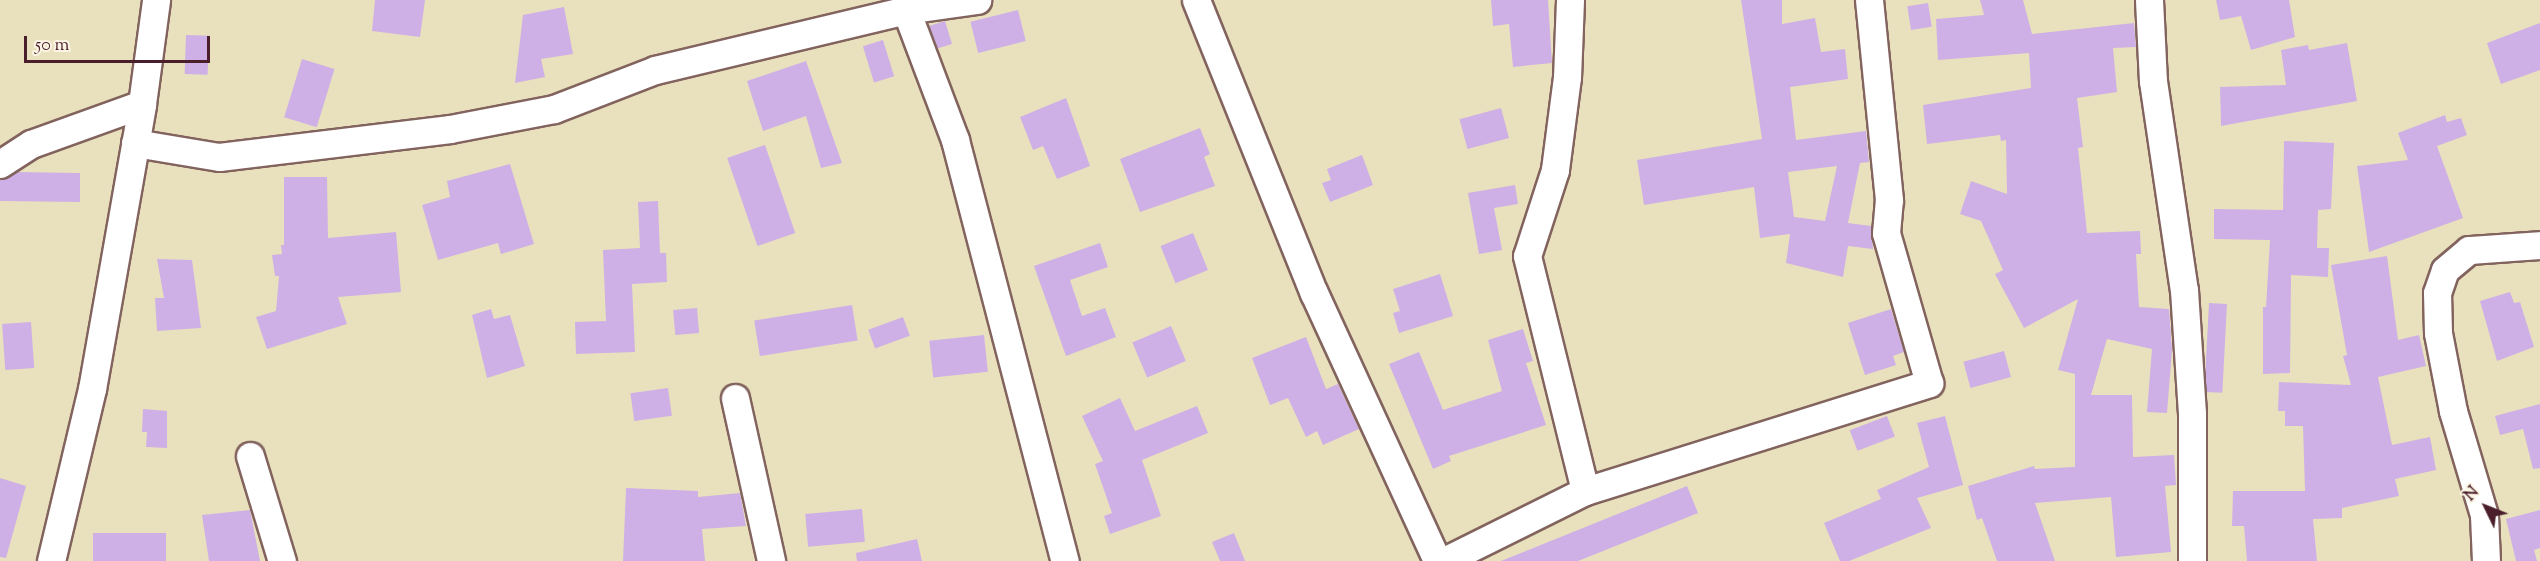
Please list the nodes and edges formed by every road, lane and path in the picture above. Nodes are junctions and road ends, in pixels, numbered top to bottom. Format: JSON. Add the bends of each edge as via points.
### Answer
{"nodes":[{"id":1,"x":156,"y":0,"type":"edge"},
{"id":2,"x":977,"y":0,"type":"edge"},
{"id":3,"x":1196,"y":0,"type":"edge"},
{"id":4,"x":1570,"y":0,"type":"edge"},
{"id":5,"x":1869,"y":0,"type":"edge"},
{"id":6,"x":2149,"y":0,"type":"edge"},
{"id":7,"x":871,"y":10,"type":"edge"},
{"id":8,"x":906,"y":10,"type":"junction"},
{"id":9,"x":142,"y":104,"type":"junction"},
{"id":10,"x":135,"y":143,"type":"junction"},
{"id":11,"x":0,"y":164,"type":"edge"},
{"id":12,"x":2540,"y":245,"type":"edge"},
{"id":13,"x":735,"y":398,"type":"dead end"},
{"id":14,"x":250,"y":456,"type":"dead end"},
{"id":15,"x":1585,"y":491,"type":"junction"},
{"id":16,"x":51,"y":561,"type":"edge"},
{"id":17,"x":282,"y":561,"type":"edge"},
{"id":18,"x":771,"y":561,"type":"edge"},
{"id":19,"x":1065,"y":561,"type":"edge"},
{"id":20,"x":1437,"y":561,"type":"edge"},
{"id":21,"x":1444,"y":561,"type":"edge"},
{"id":22,"x":2192,"y":561,"type":"edge"},
{"id":23,"x":2486,"y":561,"type":"edge"}],
"edges":[{"from":1,"to":9,"type":"street"},
{"from":2,"to":8,"type":"street"},
{"from":3,"to":20,"type":"street","via":[[1314,293]]},
{"from":4,"to":15,"type":"street","via":[[1567,77],[1555,170],[1527,256]]},
{"from":5,"to":15,"type":"street","via":[[1889,200],[1886,233],[1929,383]]},
{"from":6,"to":22,"type":"street","via":[[2153,81],[2184,290],[2192,413]]},
{"from":7,"to":8,"type":"street"},
{"from":7,"to":10,"type":"street","via":[[655,70],[554,109],[450,129],[219,157]]},
{"from":8,"to":19,"type":"street","via":[[954,140]]},
{"from":9,"to":10,"type":"street"},
{"from":9,"to":11,"type":"street","via":[[31,144]]},
{"from":10,"to":16,"type":"street","via":[[92,389]]},
{"from":12,"to":23,"type":"street","via":[[2469,250],[2445,270],[2437,293],[2438,333],[2452,411],[2484,515]]},
{"from":13,"to":18,"type":"street"},
{"from":14,"to":17,"type":"street"},
{"from":15,"to":21,"type":"street"}]}
